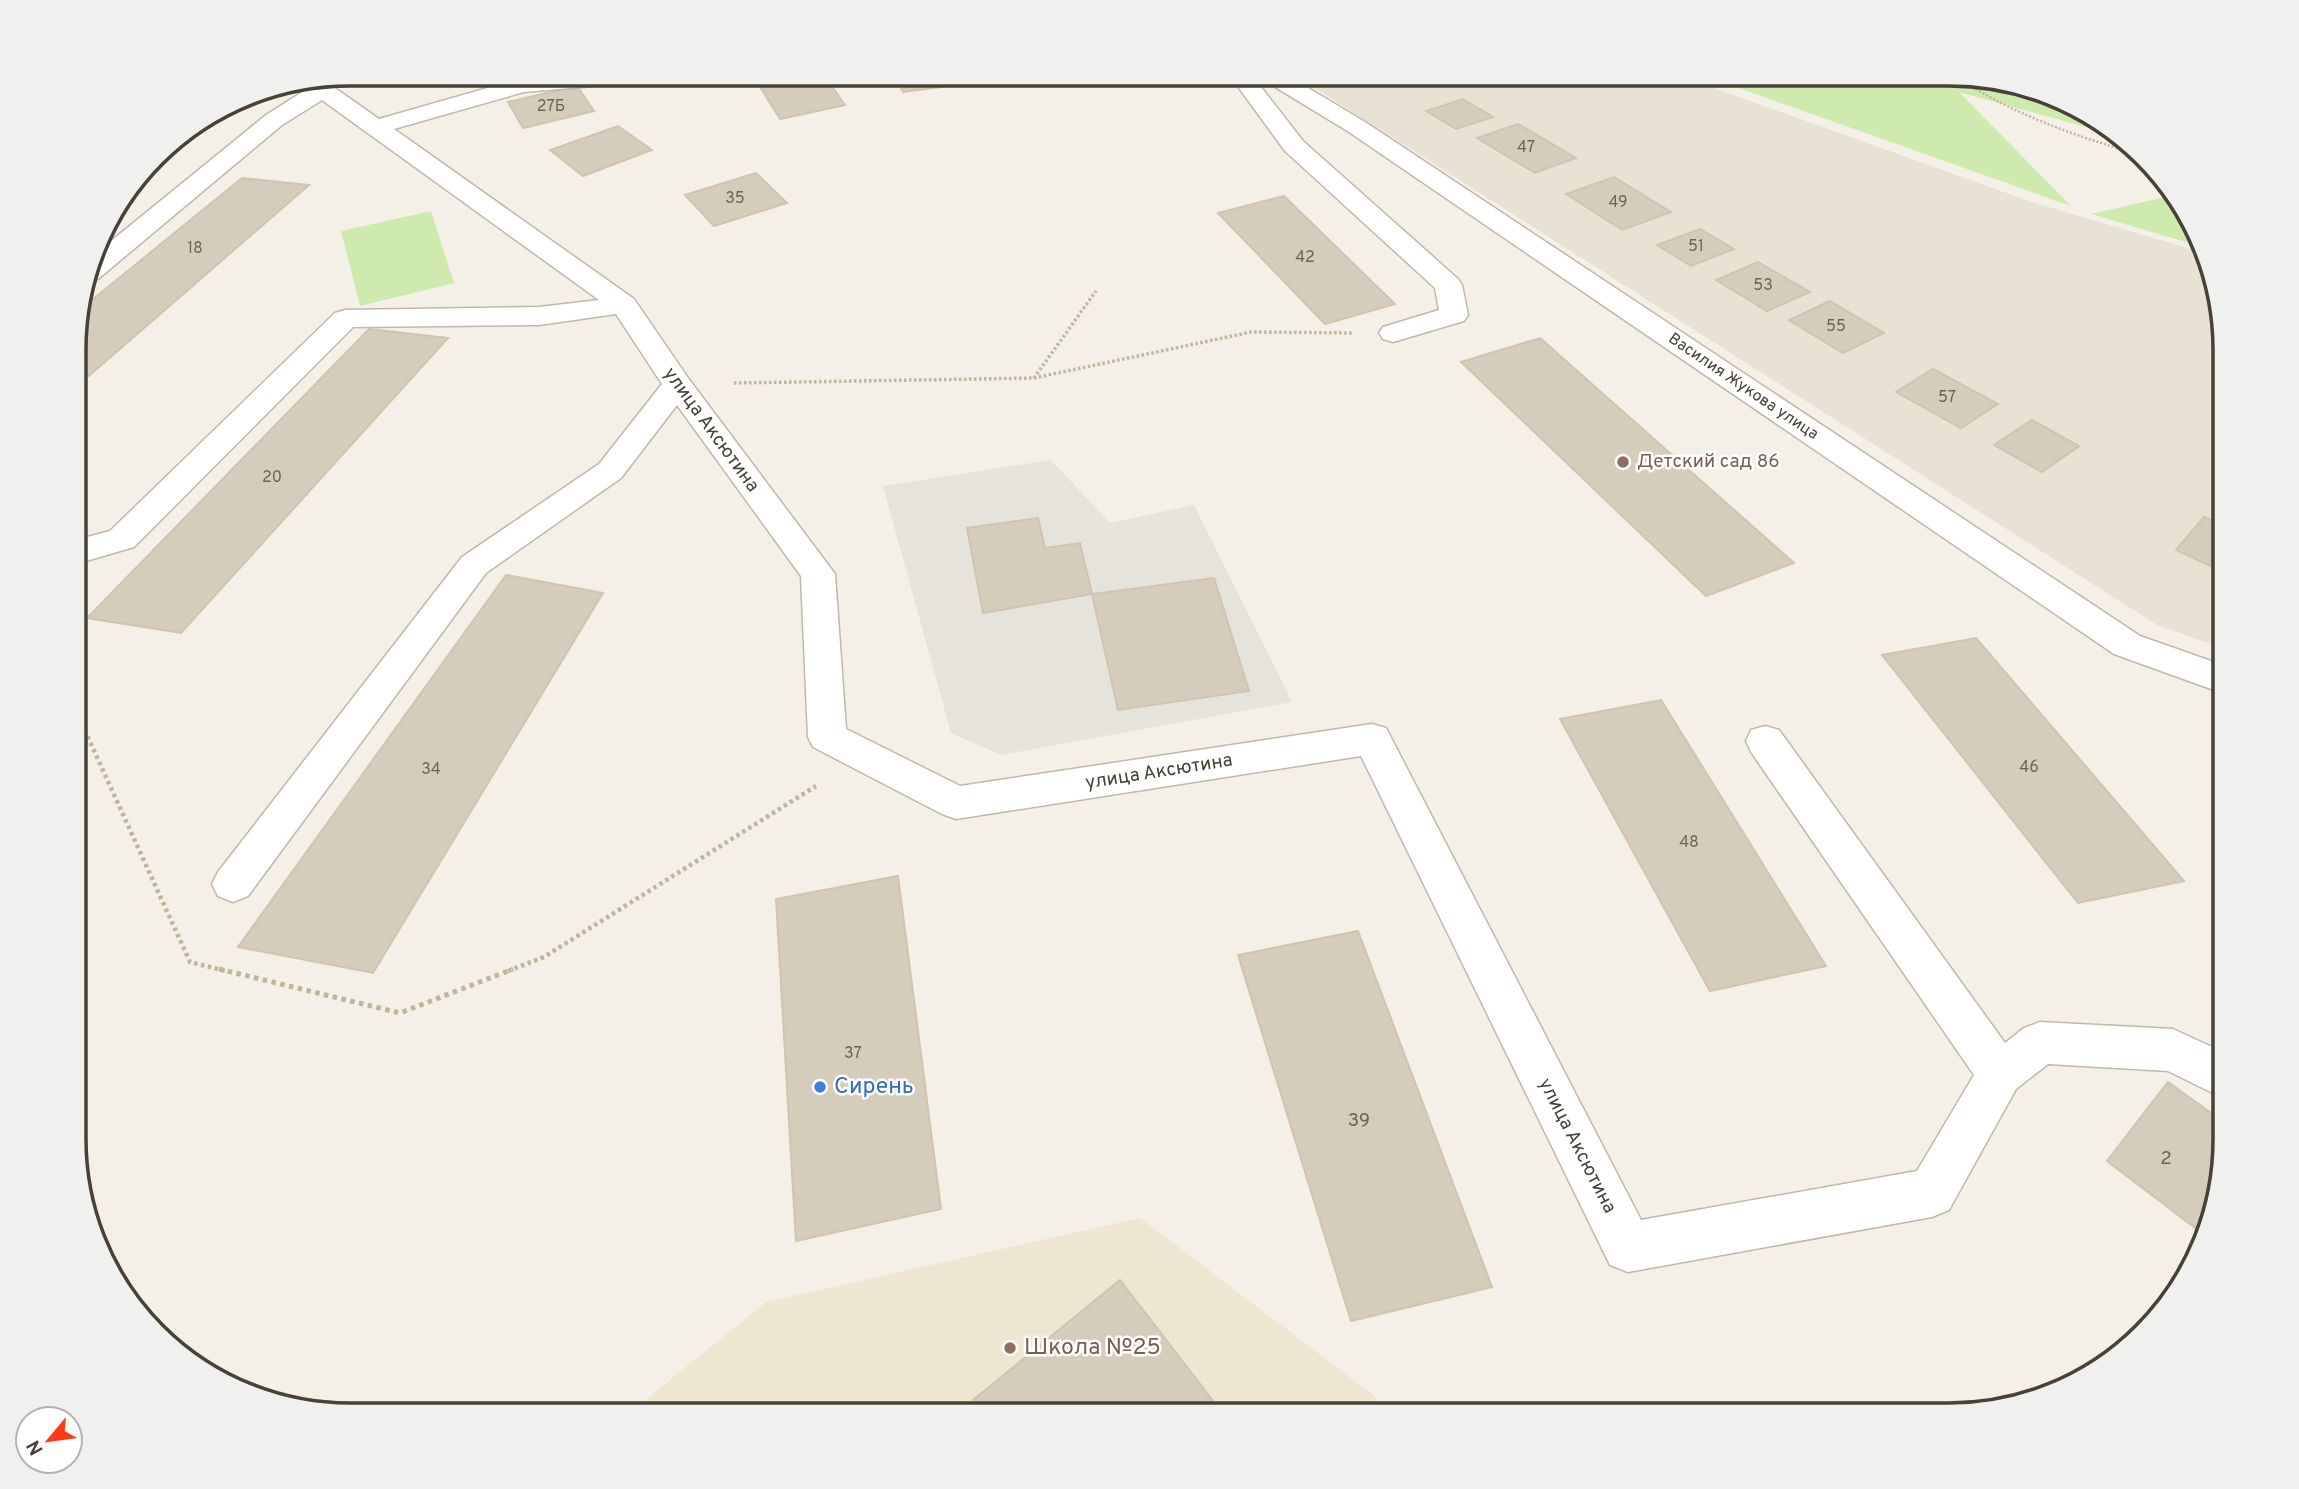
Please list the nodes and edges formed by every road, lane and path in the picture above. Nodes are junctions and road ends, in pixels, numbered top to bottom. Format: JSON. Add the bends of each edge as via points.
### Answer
{"nodes":[{"id":1,"x":499,"y":86,"type":"edge"},
{"id":2,"x":1249,"y":86,"type":"edge"},
{"id":3,"x":1290,"y":86,"type":"edge"},
{"id":4,"x":1969,"y":86,"type":"edge"},
{"id":5,"x":320,"y":87,"type":"edge"},
{"id":6,"x":312,"y":89,"type":"edge"},
{"id":7,"x":376,"y":127,"type":"junction"},
{"id":8,"x":2121,"y":149,"type":"edge"},
{"id":9,"x":101,"y":262,"type":"edge"},
{"id":10,"x":1096,"y":291,"type":"dead end"},
{"id":11,"x":624,"y":305,"type":"junction"},
{"id":12,"x":1393,"y":333,"type":"joint"},
{"id":13,"x":1034,"y":378,"type":"junction"},
{"id":14,"x":677,"y":384,"type":"junction"},
{"id":15,"x":86,"y":549,"type":"edge"},
{"id":16,"x":2213,"y":676,"type":"edge"},
{"id":17,"x":86,"y":733,"type":"edge"},
{"id":18,"x":1765,"y":741,"type":"dead end"},
{"id":19,"x":864,"y":755,"type":"junction"},
{"id":20,"x":233,"y":884,"type":"dead end"},
{"id":21,"x":2213,"y":1071,"type":"edge"},
{"id":22,"x":2000,"y":1074,"type":"junction"}],
"edges":[{"from":1,"to":7,"type":"street"},
{"from":2,"to":12,"type":"street","via":[[1294,146],[1448,285],[1454,315]]},
{"from":3,"to":16,"type":"street","name":"Василия Жукова улица","via":[[2127,645]]},
{"from":4,"to":8,"type":"path","via":[[2075,136]]},
{"from":5,"to":7,"type":"street","name":"улица Аксютина"},
{"from":6,"to":9,"type":"street"},
{"from":7,"to":11,"type":"street","name":"улица Аксютина"},
{"from":10,"to":13,"type":"path"},
{"from":11,"to":14,"type":"street","name":"улица Аксютина"},
{"from":11,"to":15,"type":"street","via":[[539,316],[345,319],[122,539]]},
{"from":12,"to":13,"type":"path","via":[[1251,332]]},
{"from":13,"to":14,"type":"path"},
{"from":14,"to":19,"type":"street","name":"улица Аксютина","via":[[818,574],[827,737]]},
{"from":14,"to":20,"type":"street","via":[[610,471],[474,565]]},
{"from":17,"to":19,"type":"path","via":[[190,962],[400,1013],[544,957]]},
{"from":18,"to":22,"type":"street"},
{"from":19,"to":22,"type":"street","name":"улица Аксютина","via":[[956,803],[1372,739],[1628,1247],[1933,1193]]},
{"from":21,"to":22,"type":"street","via":[[2173,1049],[2040,1043]]}]}
